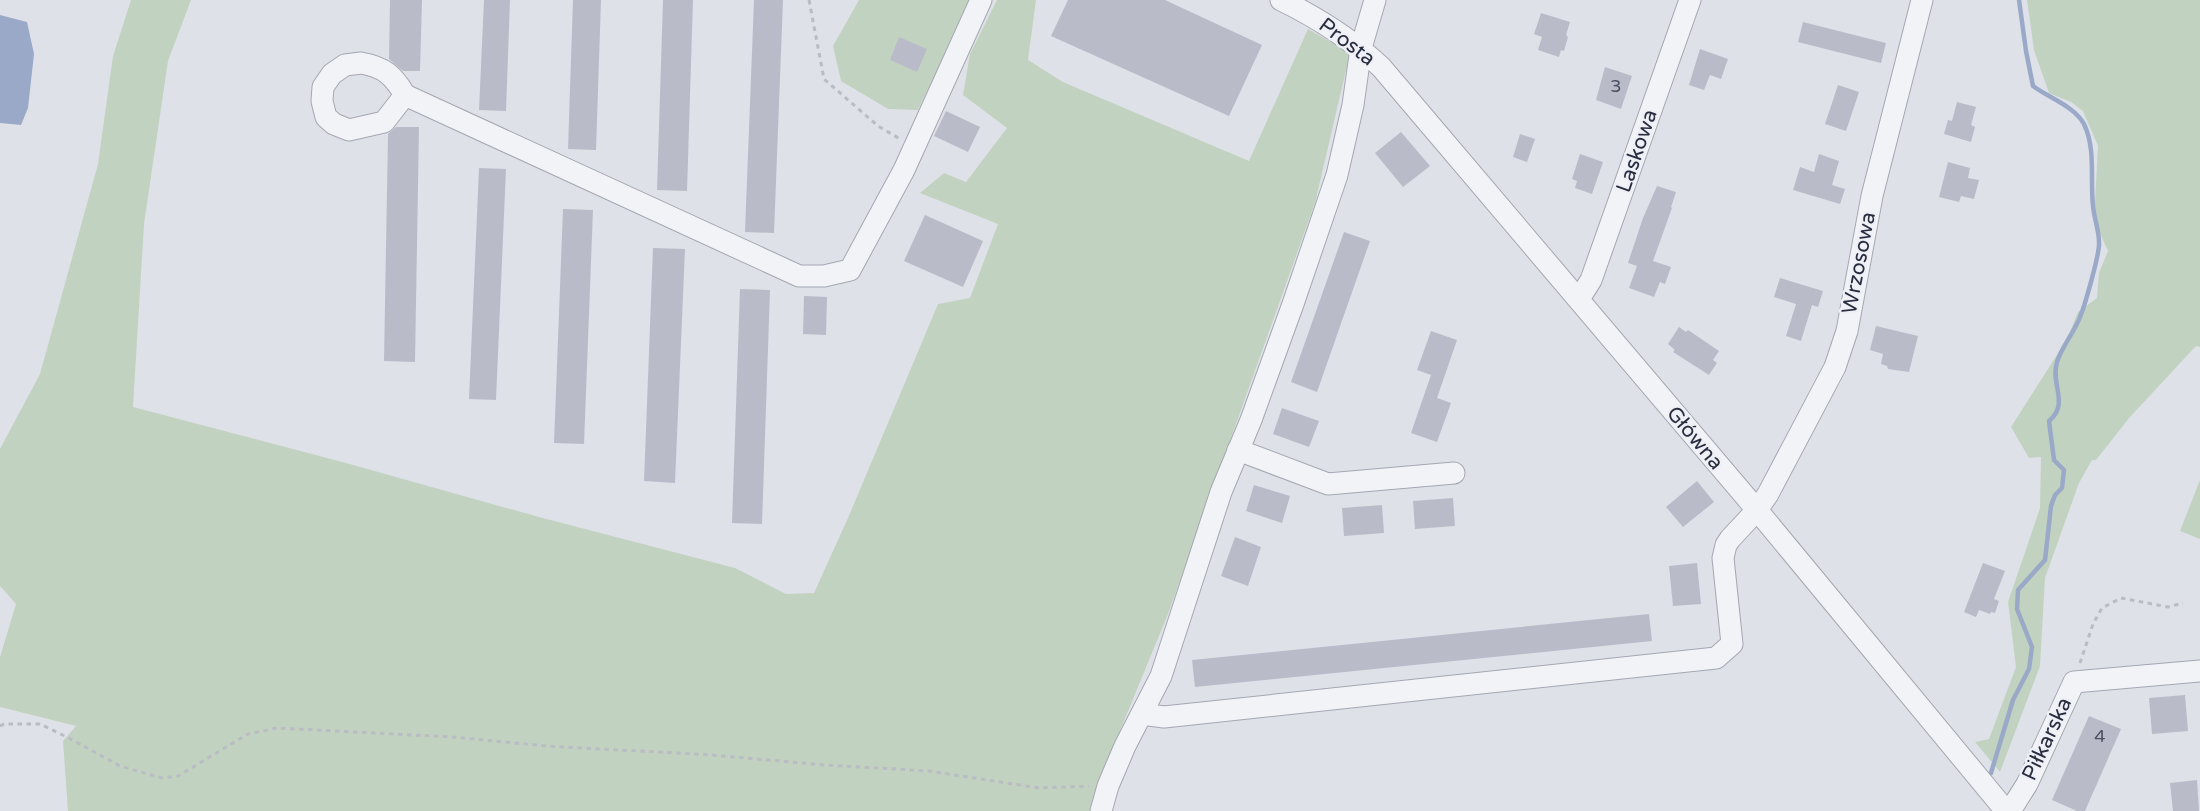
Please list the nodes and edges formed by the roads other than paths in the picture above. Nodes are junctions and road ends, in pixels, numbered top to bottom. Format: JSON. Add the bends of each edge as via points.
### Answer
{"nodes":[{"id":1,"x":981,"y":0,"type":"edge"},
{"id":2,"x":1281,"y":0,"type":"edge"},
{"id":3,"x":1375,"y":0,"type":"edge"},
{"id":4,"x":1690,"y":0,"type":"edge"},
{"id":5,"x":1922,"y":0,"type":"edge"},
{"id":6,"x":1361,"y":48,"type":"junction"},
{"id":7,"x":1381,"y":67,"type":"joint"},
{"id":8,"x":405,"y":95,"type":"dead end"},
{"id":9,"x":1579,"y":300,"type":"junction"},
{"id":10,"x":1238,"y":450,"type":"junction"},
{"id":11,"x":1454,"y":473,"type":"dead end"},
{"id":12,"x":1757,"y":510,"type":"junction"},
{"id":13,"x":2200,"y":671,"type":"edge"},
{"id":14,"x":1142,"y":714,"type":"junction"},
{"id":15,"x":1101,"y":811,"type":"edge"},
{"id":16,"x":2008,"y":811,"type":"edge"}],
"edges":[{"from":1,"to":8,"type":"street","via":[[914,147],[850,270],[824,276],[799,276]]},
{"from":2,"to":6,"type":"street","name":"Prosta","via":[[1321,20]]},
{"from":3,"to":6,"type":"street"},
{"from":4,"to":9,"type":"street","name":"Laskowa","via":[[1592,280]]},
{"from":5,"to":12,"type":"street","name":"Wrzosowa","via":[[1872,196],[1838,358]]},
{"from":6,"to":7,"type":"street","name":"Prosta"},
{"from":6,"to":10,"type":"street","via":[[1343,156]]},
{"from":7,"to":9,"type":"street","name":"Główna"},
{"from":9,"to":12,"type":"street","name":"Główna"},
{"from":10,"to":11,"type":"street","via":[[1328,484]]},
{"from":10,"to":14,"type":"street","via":[[1161,676]]},
{"from":12,"to":14,"type":"street","name":"Wrzosowa","via":[[1726,545],[1723,558],[1732,644],[1716,658],[1164,717]]},
{"from":12,"to":16,"type":"street","name":"Główna"},
{"from":13,"to":16,"type":"street","name":"Piłkarska","via":[[2074,682],[2026,784]]},
{"from":14,"to":15,"type":"street","via":[[1108,786]]}]}
